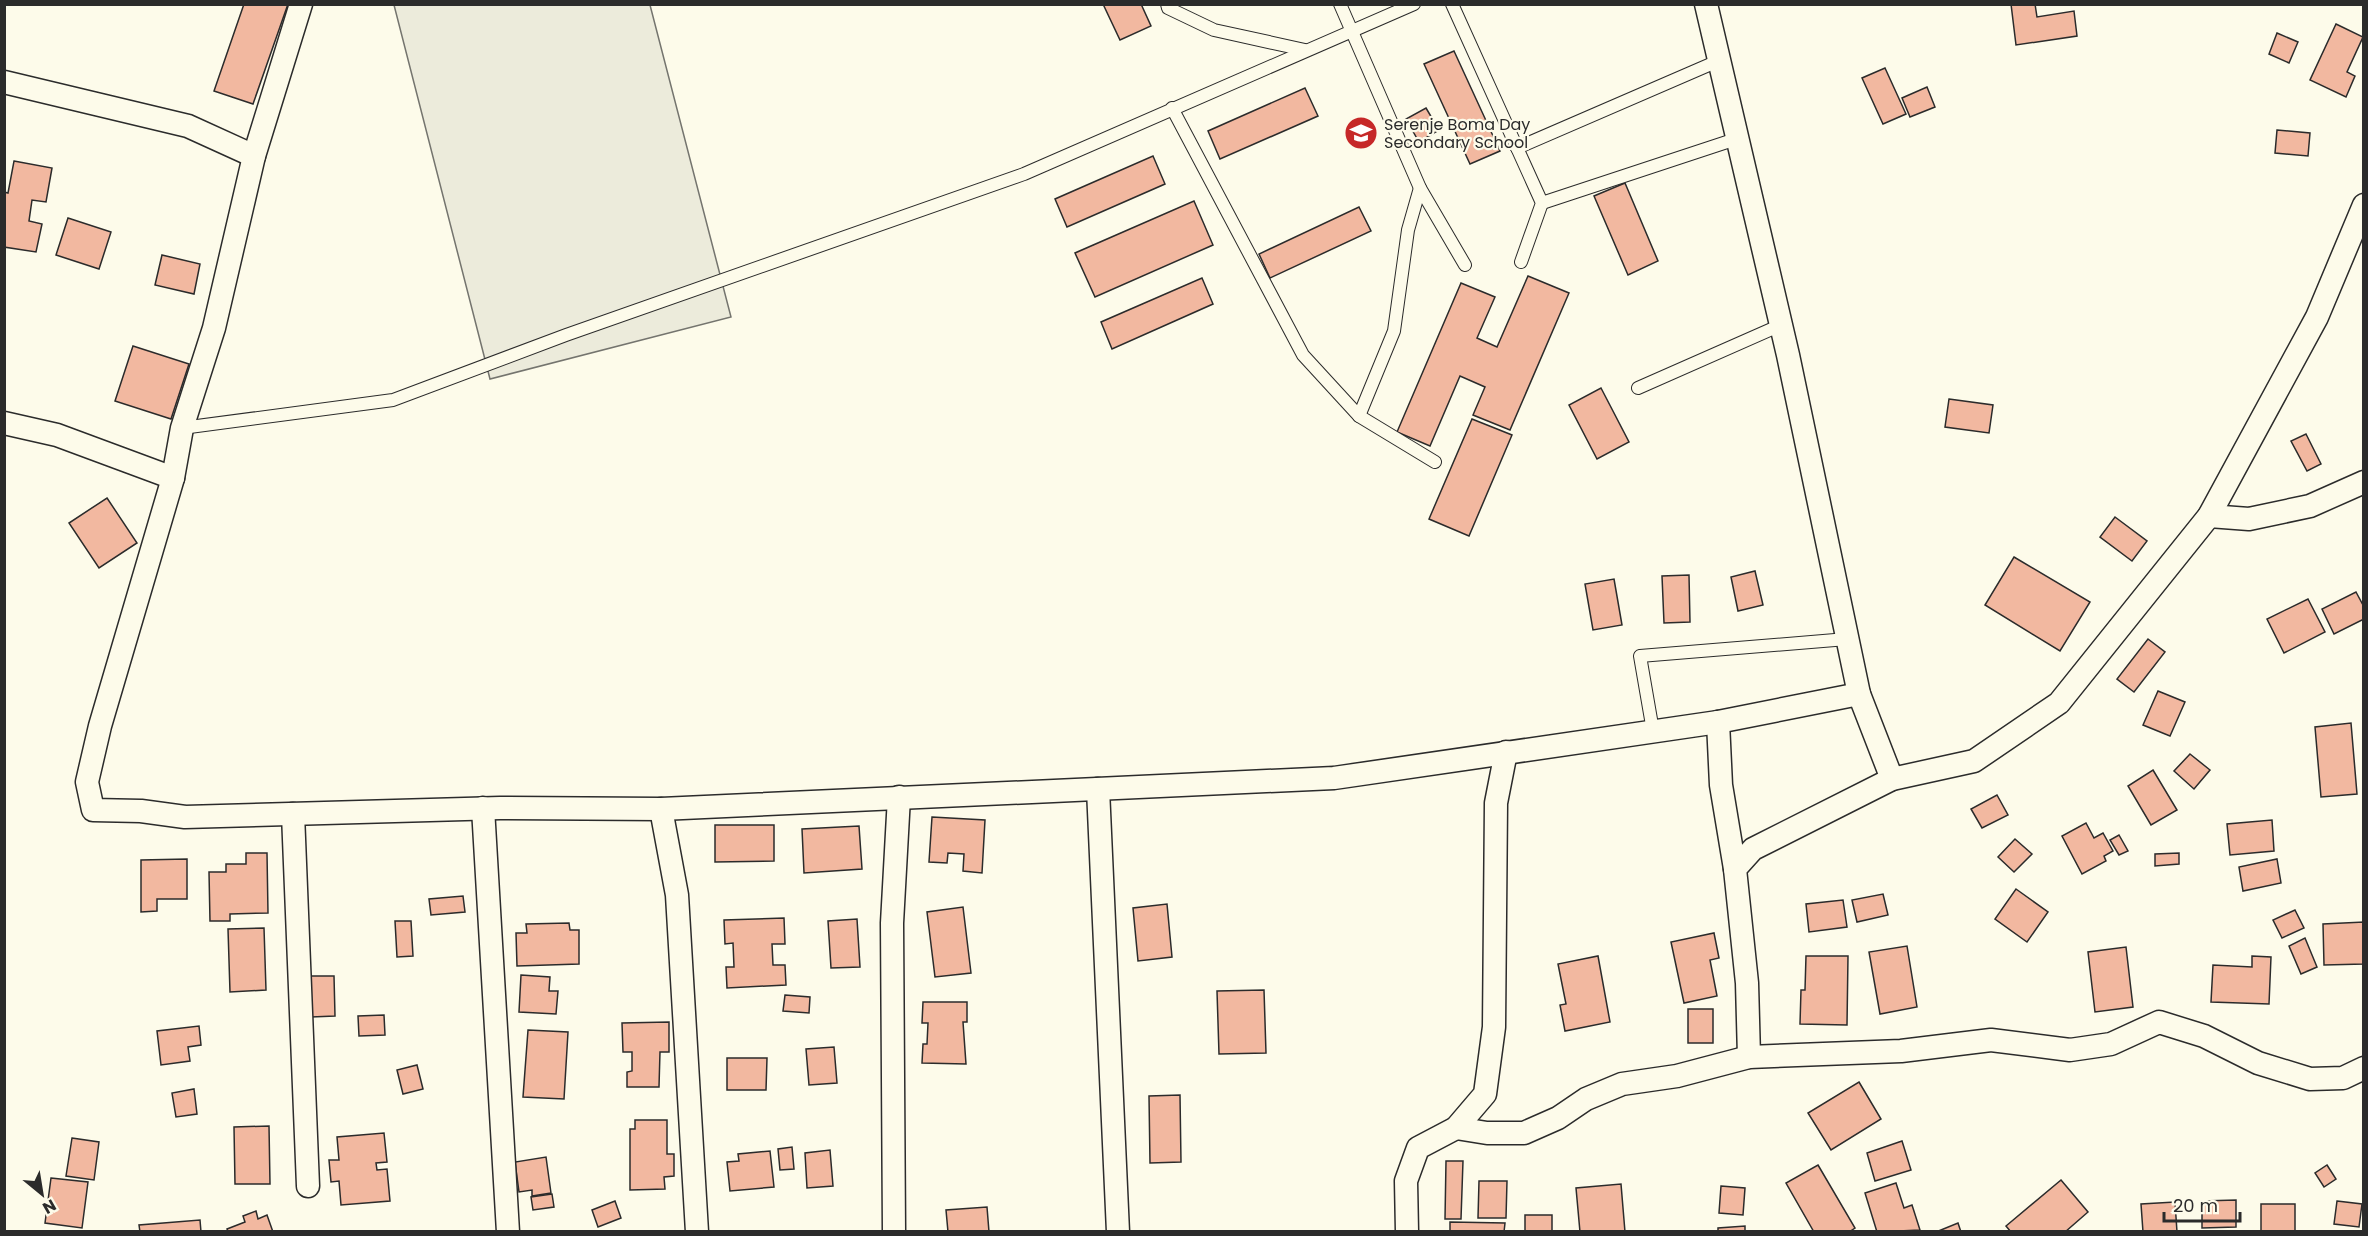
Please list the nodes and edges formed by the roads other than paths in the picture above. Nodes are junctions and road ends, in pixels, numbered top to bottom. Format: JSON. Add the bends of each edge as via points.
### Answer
{"nodes":[{"id":1,"x":301,"y":4,"type":"edge"},
{"id":2,"x":1167,"y":4,"type":"edge"},
{"id":3,"x":1340,"y":4,"type":"edge"},
{"id":4,"x":1414,"y":4,"type":"edge"},
{"id":5,"x":1452,"y":4,"type":"edge"},
{"id":6,"x":1706,"y":4,"type":"edge"},
{"id":7,"x":1351,"y":31,"type":"junction"},
{"id":8,"x":1305,"y":50,"type":"junction"},
{"id":9,"x":1718,"y":61,"type":"junction"},
{"id":10,"x":4,"y":82,"type":"edge"},
{"id":11,"x":1172,"y":108,"type":"junction"},
{"id":12,"x":1736,"y":139,"type":"junction"},
{"id":13,"x":1517,"y":148,"type":"junction"},
{"id":14,"x":255,"y":156,"type":"junction"},
{"id":15,"x":1419,"y":188,"type":"junction"},
{"id":16,"x":1542,"y":203,"type":"junction"},
{"id":17,"x":2364,"y":205,"type":"edge"},
{"id":18,"x":1521,"y":262,"type":"dead end"},
{"id":19,"x":1465,"y":266,"type":"dead end"},
{"id":20,"x":1780,"y":325,"type":"junction"},
{"id":21,"x":1638,"y":388,"type":"dead end"},
{"id":22,"x":1359,"y":416,"type":"junction"},
{"id":23,"x":4,"y":423,"type":"edge"},
{"id":24,"x":182,"y":428,"type":"junction"},
{"id":25,"x":1435,"y":462,"type":"dead end"},
{"id":26,"x":173,"y":478,"type":"junction"},
{"id":27,"x":2364,"y":482,"type":"edge"},
{"id":28,"x":2209,"y":516,"type":"junction"},
{"id":29,"x":1847,"y":639,"type":"junction"},
{"id":30,"x":1859,"y":694,"type":"junction"},
{"id":31,"x":1718,"y":722,"type":"junction"},
{"id":32,"x":1653,"y":731,"type":"junction"},
{"id":33,"x":1506,"y":752,"type":"junction"},
{"id":34,"x":1892,"y":779,"type":"junction"},
{"id":35,"x":1098,"y":789,"type":"junction"},
{"id":36,"x":899,"y":797,"type":"junction"},
{"id":37,"x":483,"y":808,"type":"junction"},
{"id":38,"x":661,"y":809,"type":"junction"},
{"id":39,"x":293,"y":814,"type":"junction"},
{"id":40,"x":1735,"y":870,"type":"junction"},
{"id":41,"x":1749,"y":1057,"type":"junction"},
{"id":42,"x":2364,"y":1068,"type":"edge"},
{"id":43,"x":1456,"y":1128,"type":"junction"},
{"id":44,"x":308,"y":1186,"type":"dead end"},
{"id":45,"x":508,"y":1232,"type":"edge"},
{"id":46,"x":697,"y":1232,"type":"edge"},
{"id":47,"x":894,"y":1232,"type":"edge"},
{"id":48,"x":1118,"y":1232,"type":"edge"},
{"id":49,"x":1407,"y":1232,"type":"edge"}],
"edges":[{"from":1,"to":14,"type":"street"},
{"from":2,"to":8,"type":"lane","via":[[1168,8],[1214,30]]},
{"from":3,"to":7,"type":"lane"},
{"from":4,"to":7,"type":"lane"},
{"from":5,"to":13,"type":"lane"},
{"from":6,"to":9,"type":"street"},
{"from":7,"to":8,"type":"lane"},
{"from":7,"to":15,"type":"lane"},
{"from":8,"to":11,"type":"lane"},
{"from":9,"to":12,"type":"street"},
{"from":9,"to":13,"type":"lane"},
{"from":10,"to":14,"type":"street","via":[[188,126]]},
{"from":11,"to":22,"type":"lane","via":[[1303,354]]},
{"from":11,"to":24,"type":"lane","via":[[1024,174],[393,400]]},
{"from":12,"to":16,"type":"lane"},
{"from":12,"to":20,"type":"street"},
{"from":13,"to":16,"type":"lane"},
{"from":14,"to":24,"type":"street","via":[[214,328]]},
{"from":15,"to":19,"type":"lane"},
{"from":15,"to":22,"type":"lane","via":[[1408,230],[1394,331]]},
{"from":16,"to":18,"type":"lane"},
{"from":17,"to":28,"type":"street","via":[[2317,317]]},
{"from":20,"to":21,"type":"lane"},
{"from":20,"to":29,"type":"street"},
{"from":22,"to":25,"type":"lane"},
{"from":23,"to":26,"type":"street","via":[[57,435]]},
{"from":24,"to":26,"type":"street"},
{"from":26,"to":39,"type":"street","via":[[100,726],[87,782],[93,810],[185,817]]},
{"from":27,"to":28,"type":"street","via":[[2310,506],[2249,519]]},
{"from":28,"to":34,"type":"street","via":[[2059,703],[1974,761]]},
{"from":29,"to":30,"type":"street"},
{"from":29,"to":32,"type":"lane","via":[[1640,656]]},
{"from":30,"to":31,"type":"street"},
{"from":30,"to":34,"type":"street"},
{"from":31,"to":32,"type":"street"},
{"from":31,"to":40,"type":"street","via":[[1721,785]]},
{"from":32,"to":33,"type":"street"},
{"from":33,"to":35,"type":"street","via":[[1334,778]]},
{"from":33,"to":43,"type":"street","via":[[1496,803],[1494,1027],[1485,1094]]},
{"from":34,"to":40,"type":"street","via":[[1753,849]]},
{"from":35,"to":36,"type":"street"},
{"from":35,"to":48,"type":"street"},
{"from":36,"to":38,"type":"street"},
{"from":36,"to":47,"type":"street","via":[[892,922]]},
{"from":37,"to":38,"type":"street"},
{"from":37,"to":39,"type":"street"},
{"from":37,"to":45,"type":"street"},
{"from":38,"to":46,"type":"street","via":[[677,896]]},
{"from":39,"to":44,"type":"street"},
{"from":40,"to":41,"type":"street","via":[[1747,983]]},
{"from":41,"to":42,"type":"street","via":[[1901,1051],[1990,1040],[2070,1050],[2111,1044],[2159,1022],[2204,1036],[2258,1063],[2310,1079],[2343,1078]]},
{"from":41,"to":43,"type":"street","via":[[1677,1076],[1622,1084],[1524,1133]]},
{"from":43,"to":49,"type":"street","via":[[1418,1148],[1406,1180]]}]}
